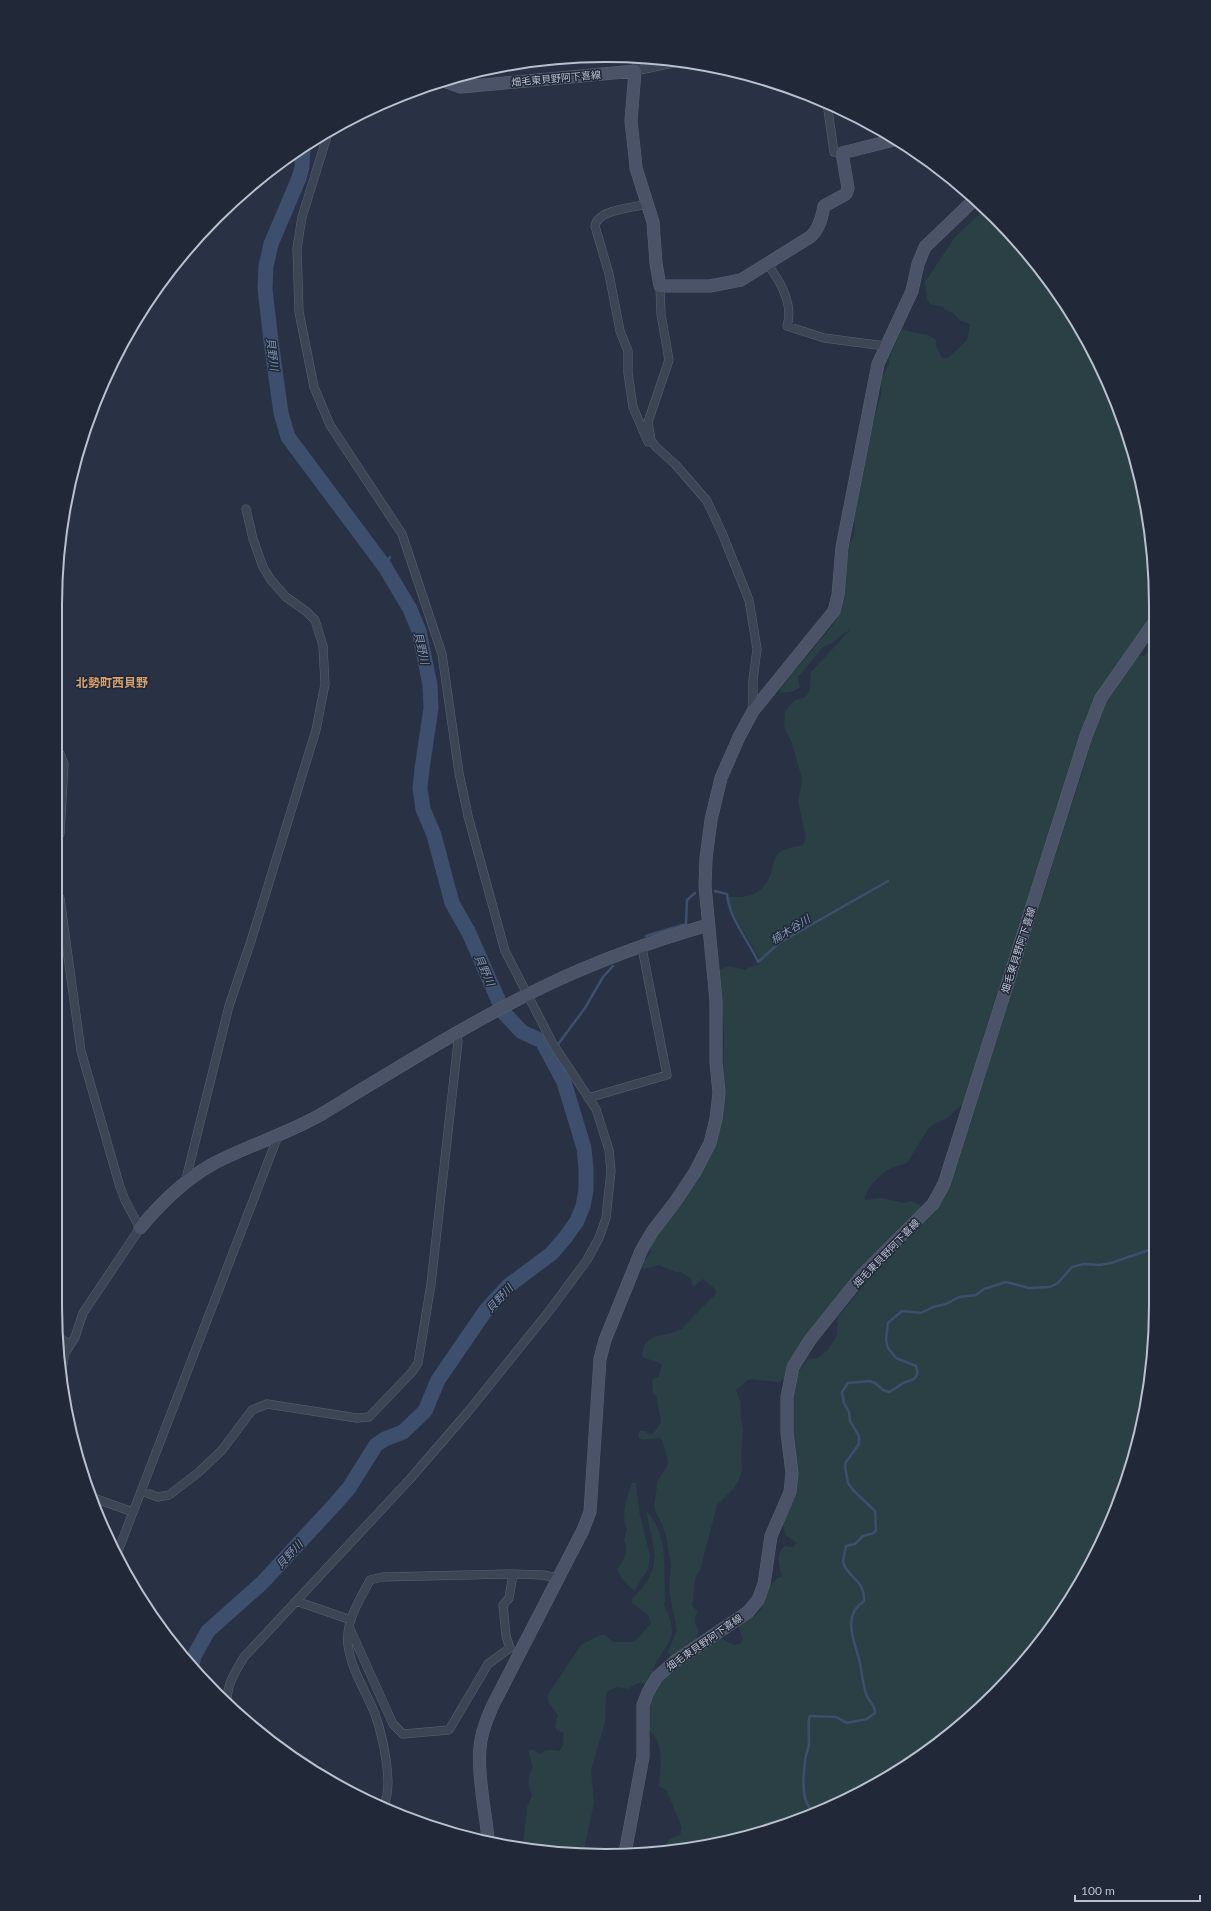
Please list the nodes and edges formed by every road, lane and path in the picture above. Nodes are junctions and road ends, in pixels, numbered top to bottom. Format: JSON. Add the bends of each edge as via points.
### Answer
{"nodes":[{"id":1,"x":637,"y":63,"type":"edge"},
{"id":2,"x":662,"y":65,"type":"edge"},
{"id":3,"x":635,"y":71,"type":"junction"},
{"id":4,"x":454,"y":84,"type":"edge"},
{"id":5,"x":828,"y":110,"type":"edge"},
{"id":6,"x":326,"y":140,"type":"edge"},
{"id":7,"x":887,"y":142,"type":"edge"},
{"id":8,"x":842,"y":153,"type":"junction"},
{"id":9,"x":971,"y":203,"type":"edge"},
{"id":10,"x":647,"y":204,"type":"junction"},
{"id":11,"x":767,"y":264,"type":"junction"},
{"id":12,"x":660,"y":286,"type":"junction"},
{"id":13,"x":885,"y":346,"type":"junction"},
{"id":14,"x":656,"y":447,"type":"junction"},
{"id":15,"x":246,"y":509,"type":"dead end"},
{"id":16,"x":1149,"y":630,"type":"edge"},
{"id":17,"x":753,"y":711,"type":"junction"},
{"id":18,"x":62,"y":759,"type":"edge"},
{"id":19,"x":62,"y":799,"type":"edge"},
{"id":20,"x":62,"y":913,"type":"edge"},
{"id":21,"x":708,"y":925,"type":"junction"},
{"id":22,"x":643,"y":945,"type":"junction"},
{"id":23,"x":527,"y":996,"type":"junction"},
{"id":24,"x":456,"y":1034,"type":"junction"},
{"id":25,"x":588,"y":1098,"type":"junction"},
{"id":26,"x":278,"y":1136,"type":"junction"},
{"id":27,"x":185,"y":1183,"type":"junction"},
{"id":28,"x":140,"y":1228,"type":"junction"},
{"id":29,"x":63,"y":1340,"type":"edge"},
{"id":30,"x":70,"y":1344,"type":"junction"},
{"id":31,"x":65,"y":1356,"type":"edge"},
{"id":32,"x":141,"y":1491,"type":"junction"},
{"id":33,"x":98,"y":1500,"type":"edge"},
{"id":34,"x":133,"y":1512,"type":"junction"},
{"id":35,"x":119,"y":1548,"type":"edge"},
{"id":36,"x":513,"y":1574,"type":"junction"},
{"id":37,"x":558,"y":1578,"type":"junction"},
{"id":38,"x":296,"y":1601,"type":"junction"},
{"id":39,"x":350,"y":1623,"type":"junction"},
{"id":40,"x":228,"y":1696,"type":"edge"},
{"id":41,"x":384,"y":1802,"type":"edge"},
{"id":42,"x":488,"y":1836,"type":"edge"},
{"id":43,"x":626,"y":1848,"type":"edge"}],
"edges":[{"from":1,"to":3,"type":"street"},
{"from":2,"to":3,"type":"street"},
{"from":3,"to":4,"type":"street","name":"畑毛東貝野阿下喜線","via":[[461,87]]},
{"from":3,"to":10,"type":"street","via":[[631,121],[636,168]]},
{"from":5,"to":8,"type":"street","via":[[834,152]]},
{"from":6,"to":23,"type":"street","via":[[302,217],[297,242],[299,312],[314,387],[330,425],[395,522],[410,554],[444,663],[460,772],[472,830],[505,950]]},
{"from":7,"to":8,"type":"street"},
{"from":8,"to":11,"type":"street","via":[[848,188],[846,194],[824,206],[815,233]]},
{"from":9,"to":13,"type":"street","via":[[925,247],[912,291]]},
{"from":10,"to":12,"type":"street","via":[[653,222]]},
{"from":10,"to":14,"type":"street","via":[[608,213],[596,221],[595,226],[609,274],[620,331],[628,351],[633,407],[646,440]]},
{"from":11,"to":12,"type":"street","via":[[732,282],[710,286]]},
{"from":11,"to":13,"type":"street","via":[[789,309],[787,326],[824,338]]},
{"from":12,"to":14,"type":"street","via":[[661,314],[669,360],[648,422],[651,440]]},
{"from":13,"to":17,"type":"street","via":[[878,364],[859,457],[842,547],[834,612]]},
{"from":14,"to":17,"type":"street","via":[[675,464],[707,501],[748,600],[757,650],[753,680]]},
{"from":15,"to":27,"type":"street","via":[[253,539],[266,574],[286,597],[315,620],[323,646],[325,684],[316,730],[229,1006]]},
{"from":16,"to":43,"type":"street","name":"畑毛東貝野阿下喜線","via":[[1101,698],[1086,736],[944,1184],[933,1204],[862,1275],[810,1340],[793,1367],[787,1397],[787,1433],[792,1473],[790,1492],[771,1536],[764,1584],[758,1600],[748,1612],[657,1677],[648,1692],[643,1706],[643,1757]]},
{"from":17,"to":21,"type":"street","via":[[736,743],[714,801],[706,858]]},
{"from":18,"to":19,"type":"street"},
{"from":20,"to":28,"type":"street","via":[[81,1051],[120,1187]]},
{"from":21,"to":22,"type":"street"},
{"from":21,"to":37,"type":"street","via":[[716,1001],[716,1119],[710,1143],[695,1172],[641,1251],[605,1340],[600,1359],[590,1512]]},
{"from":22,"to":23,"type":"street","via":[[596,963]]},
{"from":22,"to":25,"type":"street","via":[[666,1075]]},
{"from":23,"to":24,"type":"street"},
{"from":23,"to":25,"type":"street","via":[[553,1044]]},
{"from":24,"to":26,"type":"street","via":[[319,1116]]},
{"from":24,"to":32,"type":"street","via":[[458,1042],[431,1284],[418,1363],[412,1372],[370,1417],[357,1418],[267,1404],[252,1410],[222,1450],[169,1495],[158,1497]]},
{"from":25,"to":38,"type":"street","via":[[596,1109],[609,1150],[611,1171],[606,1218],[587,1260],[462,1419],[410,1479]]},
{"from":26,"to":27,"type":"street","via":[[210,1166]]},
{"from":26,"to":32,"type":"street"},
{"from":27,"to":28,"type":"street","via":[[155,1210]]},
{"from":28,"to":30,"type":"street","via":[[83,1314]]},
{"from":29,"to":30,"type":"street"},
{"from":30,"to":31,"type":"street"},
{"from":32,"to":34,"type":"street"},
{"from":33,"to":34,"type":"street"},
{"from":34,"to":35,"type":"street"},
{"from":36,"to":37,"type":"street"},
{"from":36,"to":39,"type":"street","via":[[382,1577],[370,1580]]},
{"from":36,"to":39,"type":"street","via":[[509,1598],[503,1605],[505,1630],[510,1648],[488,1664],[449,1730],[403,1734],[399,1731],[393,1724]]},
{"from":37,"to":42,"type":"street","via":[[485,1725],[480,1767]]},
{"from":38,"to":39,"type":"street"},
{"from":38,"to":40,"type":"street","via":[[244,1657],[233,1675]]},
{"from":39,"to":41,"type":"street","via":[[348,1645],[355,1670],[375,1714],[384,1748],[387,1776]]}]}
